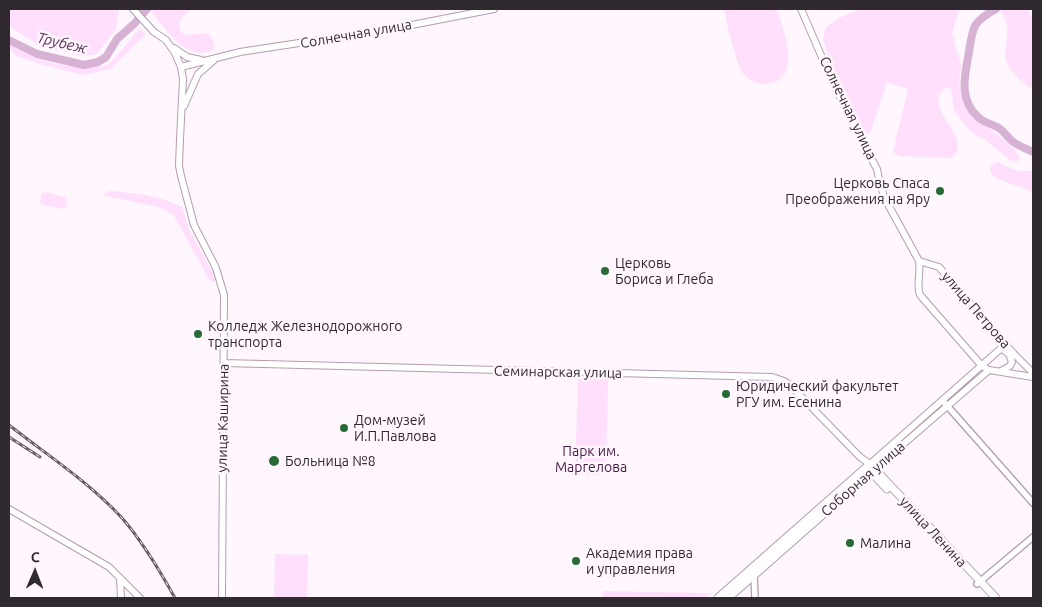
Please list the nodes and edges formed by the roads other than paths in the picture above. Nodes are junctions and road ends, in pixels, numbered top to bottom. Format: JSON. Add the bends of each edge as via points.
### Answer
{"nodes":[{"id":1,"x":133,"y":9,"type":"edge"},
{"id":2,"x":494,"y":9,"type":"edge"},
{"id":3,"x":801,"y":9,"type":"edge"},
{"id":4,"x":166,"y":40,"type":"junction"},
{"id":5,"x":218,"y":58,"type":"junction"},
{"id":6,"x":209,"y":60,"type":"junction"},
{"id":7,"x":181,"y":67,"type":"junction"},
{"id":8,"x":182,"y":112,"type":"junction"},
{"id":9,"x":919,"y":261,"type":"junction"},
{"id":10,"x":1003,"y":346,"type":"junction"},
{"id":11,"x":1012,"y":356,"type":"junction"},
{"id":12,"x":224,"y":363,"type":"junction"},
{"id":13,"x":982,"y":366,"type":"junction"},
{"id":14,"x":990,"y":370,"type":"junction"},
{"id":15,"x":1001,"y":371,"type":"junction"},
{"id":16,"x":1033,"y":373,"type":"edge"},
{"id":17,"x":1033,"y":377,"type":"edge"},
{"id":18,"x":946,"y":403,"type":"junction"},
{"id":19,"x":871,"y":468,"type":"junction"},
{"id":20,"x":1033,"y":503,"type":"edge"},
{"id":21,"x":9,"y":509,"type":"edge"},
{"id":22,"x":1033,"y":537,"type":"edge"},
{"id":23,"x":754,"y":575,"type":"junction"},
{"id":24,"x":120,"y":576,"type":"junction"},
{"id":25,"x":979,"y":583,"type":"junction"},
{"id":26,"x":121,"y":590,"type":"junction"},
{"id":27,"x":133,"y":593,"type":"edge"},
{"id":28,"x":121,"y":598,"type":"edge"},
{"id":29,"x":140,"y":598,"type":"edge"},
{"id":30,"x":222,"y":598,"type":"edge"},
{"id":31,"x":718,"y":598,"type":"edge"},
{"id":32,"x":728,"y":598,"type":"edge"},
{"id":33,"x":755,"y":598,"type":"edge"},
{"id":34,"x":991,"y":598,"type":"edge"},
{"id":35,"x":996,"y":598,"type":"edge"}],
"edges":[{"from":1,"to":4,"type":"main road"},
{"from":2,"to":5,"type":"main road","name":"Солнечная улица"},
{"from":3,"to":9,"type":"main road","name":"Солнечная улица","via":[[837,91],[878,169],[884,197]]},
{"from":4,"to":6,"type":"main road","via":[[187,57]]},
{"from":4,"to":7,"type":"main road"},
{"from":5,"to":6,"type":"main road","name":"Солнечная улица"},
{"from":5,"to":8,"type":"main road","name":"Солнечная улица","via":[[198,74]]},
{"from":6,"to":7,"type":"main road","name":"Солнечная улица"},
{"from":7,"to":8,"type":"main road","name":"улица Каширина"},
{"from":8,"to":12,"type":"main road","name":"улица Каширина","via":[[181,176],[194,224],[216,268],[224,295]]},
{"from":9,"to":10,"type":"main road","name":"улица Петрова","via":[[939,267]]},
{"from":9,"to":13,"type":"main road","name":"улица Петрова","via":[[920,295]]},
{"from":10,"to":11,"type":"main road","name":"улица Петрова"},
{"from":10,"to":13,"type":"main road","name":"Соборная улица"},
{"from":11,"to":15,"type":"main road","via":[[1010,366]]},
{"from":11,"to":16,"type":"main road","name":"улица Петрова"},
{"from":12,"to":19,"type":"main road","name":"Семинарская улица","via":[[772,377],[789,384]]},
{"from":12,"to":30,"type":"main road","name":"улица Каширина"},
{"from":13,"to":14,"type":"main road"},
{"from":13,"to":18,"type":"main road","name":"Соборная улица"},
{"from":14,"to":15,"type":"main road"},
{"from":14,"to":18,"type":"main road","name":"Соборная улица"},
{"from":15,"to":17,"type":"main road"},
{"from":18,"to":19,"type":"main road","name":"Соборная улица"},
{"from":18,"to":20,"type":"street"},
{"from":19,"to":23,"type":"main road","name":"Соборная улица"},
{"from":19,"to":25,"type":"main road","name":"улица Ленина"},
{"from":19,"to":31,"type":"main road","name":"Соборная улица"},
{"from":21,"to":24,"type":"main road","via":[[104,563]]},
{"from":22,"to":25,"type":"street"},
{"from":23,"to":32,"type":"main road","name":"Соборная улица"},
{"from":23,"to":33,"type":"street"},
{"from":24,"to":26,"type":"main road"},
{"from":24,"to":27,"type":"main road"},
{"from":25,"to":34,"type":"main road","name":"улица Ленина"},
{"from":25,"to":35,"type":"main road","name":"улица Ленина"},
{"from":26,"to":27,"type":"main road","via":[[125,587]]},
{"from":26,"to":28,"type":"main road"},
{"from":27,"to":29,"type":"main road"}]}
